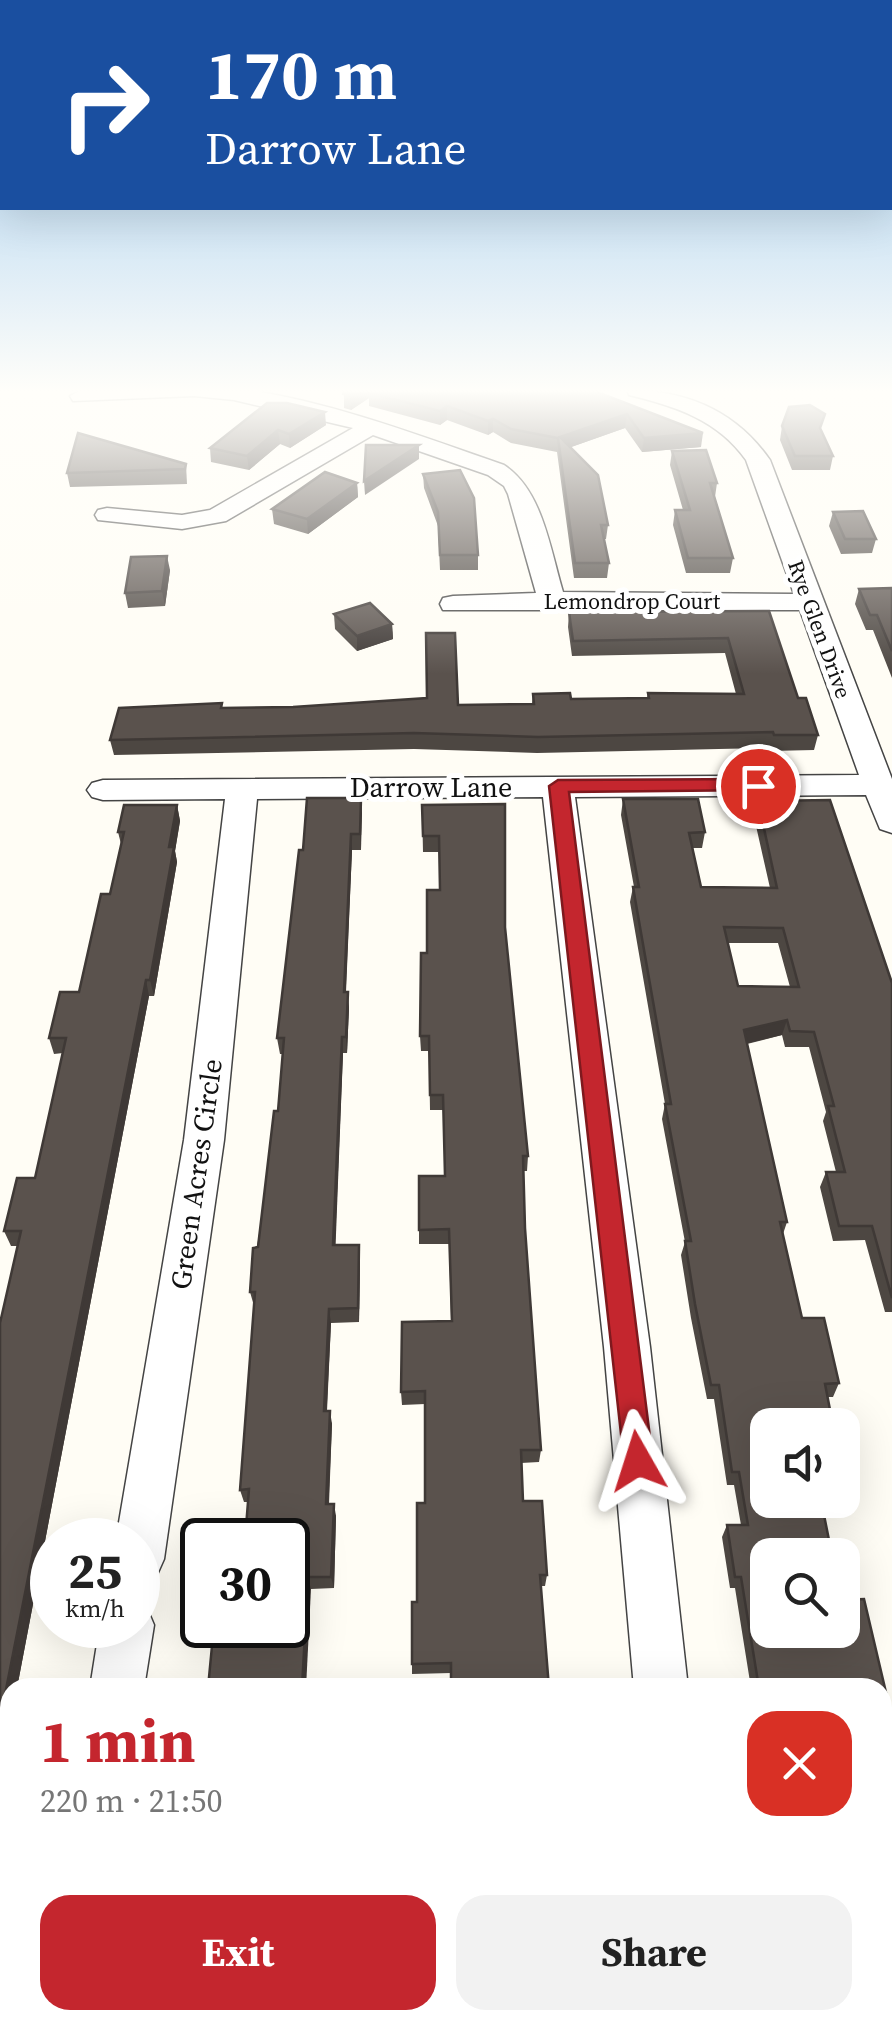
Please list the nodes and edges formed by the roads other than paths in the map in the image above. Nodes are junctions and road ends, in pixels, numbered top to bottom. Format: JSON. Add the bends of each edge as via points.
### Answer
{"nodes":[{"id":1,"x":272,"y":485,"type":"edge"},
{"id":2,"x":515,"y":485,"type":"edge"},
{"id":3,"x":767,"y":485,"type":"edge"},
{"id":4,"x":107,"y":516,"type":"dead end"},
{"id":5,"x":552,"y":600,"type":"junction"},
{"id":6,"x":810,"y":602,"type":"junction"},
{"id":7,"x":453,"y":604,"type":"dead end"},
{"id":8,"x":878,"y":785,"type":"junction"},
{"id":9,"x":558,"y":786,"type":"junction"},
{"id":10,"x":242,"y":788,"type":"junction"},
{"id":11,"x":103,"y":790,"type":"dead end"},
{"id":12,"x":892,"y":822,"type":"edge"},
{"id":13,"x":145,"y":1518,"type":"edge"},
{"id":14,"x":123,"y":1648,"type":"edge"},
{"id":15,"x":119,"y":1678,"type":"edge"},
{"id":16,"x":660,"y":1678,"type":"edge"}],
"edges":[{"from":1,"to":4,"type":"street","via":[[218,516],[170,522]]},
{"from":2,"to":5,"type":"street"},
{"from":3,"to":6,"type":"street","name":"Rye Glen Drive"},
{"from":5,"to":6,"type":"street","name":"Lemondrop Court"},
{"from":5,"to":7,"type":"street","name":"Lemondrop Court"},
{"from":6,"to":8,"type":"street","name":"Rye Glen Drive"},
{"from":8,"to":9,"type":"street","name":"Darrow Lane"},
{"from":8,"to":12,"type":"street","name":"Rye Glen Drive"},
{"from":9,"to":10,"type":"street","name":"Darrow Lane"},
{"from":9,"to":16,"type":"street"},
{"from":10,"to":11,"type":"street","name":"Darrow Lane"},
{"from":10,"to":13,"type":"street","name":"Green Acres Circle","via":[[204,1140]]},
{"from":14,"to":15,"type":"street"}]}
